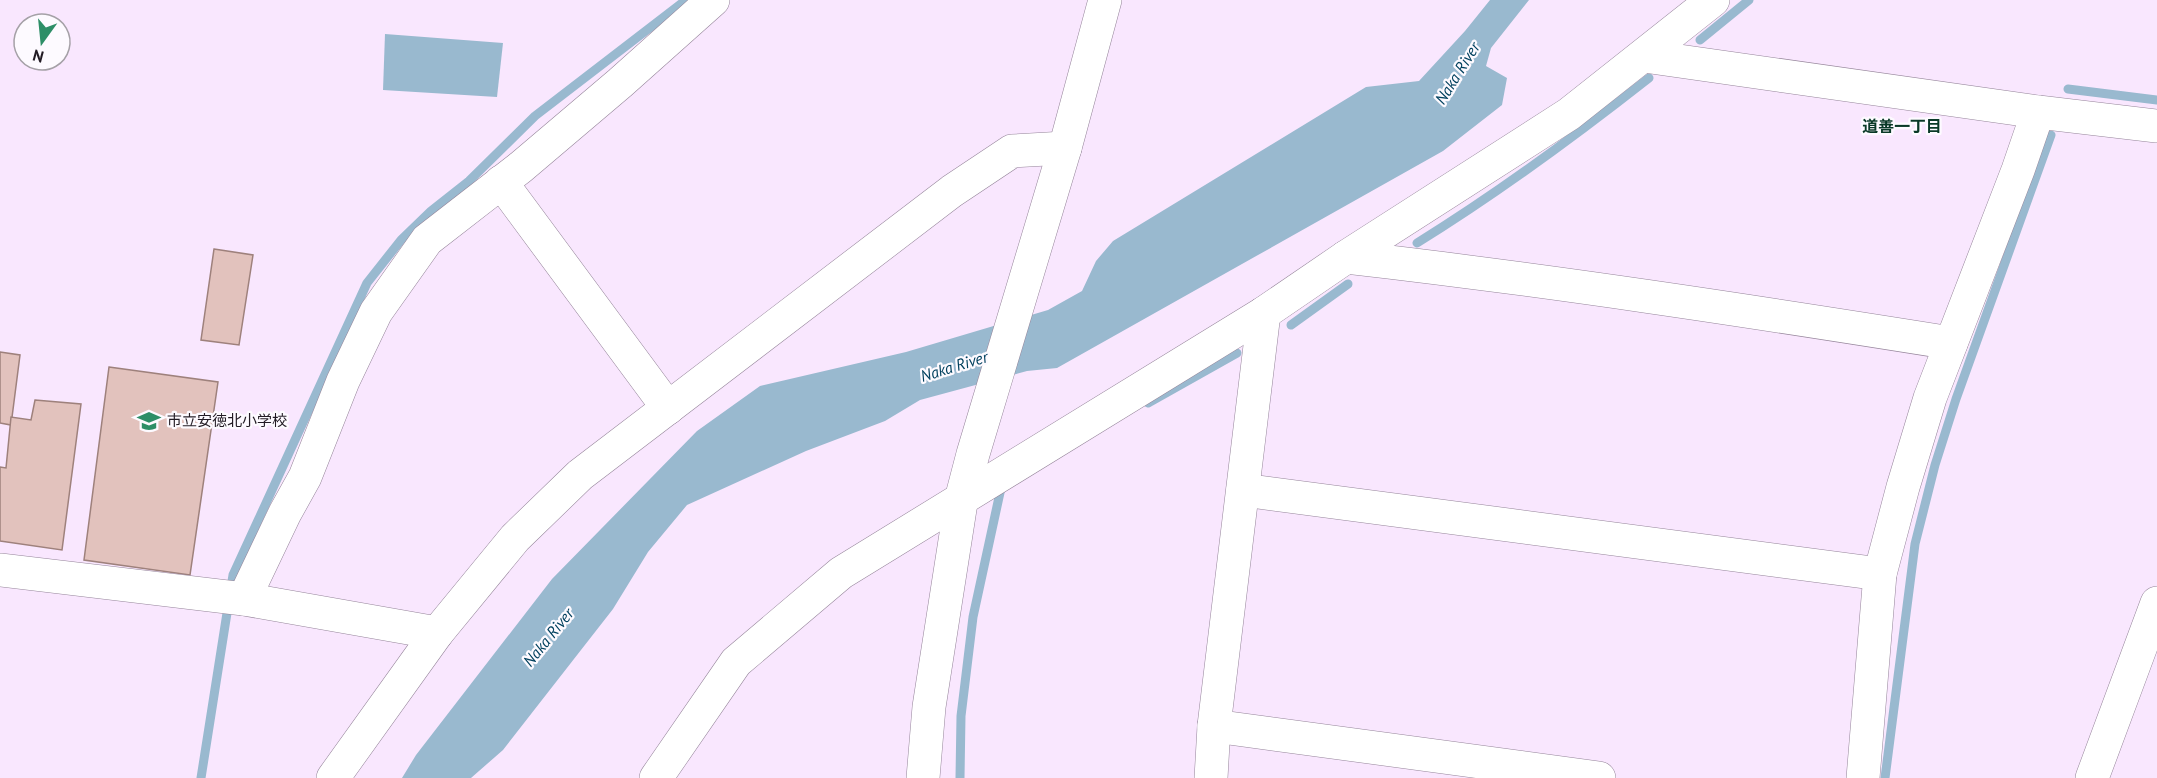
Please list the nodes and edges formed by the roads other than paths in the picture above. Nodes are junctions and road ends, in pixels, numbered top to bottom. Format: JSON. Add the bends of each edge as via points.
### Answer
{"nodes":[{"id":1,"x":713,"y":0,"type":"edge"},
{"id":2,"x":1105,"y":0,"type":"edge"},
{"id":3,"x":1713,"y":0,"type":"edge"},
{"id":4,"x":1644,"y":56,"type":"junction"},
{"id":5,"x":2038,"y":112,"type":"junction"},
{"id":6,"x":2157,"y":126,"type":"edge"},
{"id":7,"x":1065,"y":148,"type":"junction"},
{"id":8,"x":501,"y":182,"type":"junction"},
{"id":9,"x":1346,"y":257,"type":"junction"},
{"id":10,"x":1264,"y":313,"type":"junction"},
{"id":11,"x":1951,"y":343,"type":"junction"},
{"id":12,"x":668,"y":408,"type":"junction"},
{"id":13,"x":1243,"y":490,"type":"junction"},
{"id":14,"x":962,"y":496,"type":"junction"},
{"id":15,"x":0,"y":570,"type":"edge"},
{"id":16,"x":1880,"y":574,"type":"junction"},
{"id":17,"x":244,"y":599,"type":"junction"},
{"id":18,"x":2157,"y":603,"type":"edge"},
{"id":19,"x":438,"y":633,"type":"junction"},
{"id":20,"x":1214,"y":726,"type":"junction"},
{"id":21,"x":333,"y":778,"type":"edge"},
{"id":22,"x":656,"y":778,"type":"edge"},
{"id":23,"x":923,"y":778,"type":"edge"},
{"id":24,"x":1211,"y":778,"type":"edge"},
{"id":25,"x":1599,"y":778,"type":"edge"},
{"id":26,"x":1863,"y":778,"type":"edge"},
{"id":27,"x":2092,"y":778,"type":"edge"}],
"edges":[{"from":1,"to":8,"type":"street"},
{"from":2,"to":7,"type":"street"},
{"from":3,"to":4,"type":"street"},
{"from":4,"to":5,"type":"street"},
{"from":4,"to":9,"type":"street","via":[[1569,114]]},
{"from":5,"to":6,"type":"street"},
{"from":5,"to":11,"type":"street"},
{"from":7,"to":12,"type":"street","via":[[1012,151],[952,191]]},
{"from":7,"to":14,"type":"street"},
{"from":8,"to":12,"type":"street"},
{"from":8,"to":17,"type":"street","via":[[427,240],[376,312],[343,381],[305,477]]},
{"from":9,"to":10,"type":"street"},
{"from":9,"to":11,"type":"street"},
{"from":10,"to":13,"type":"street"},
{"from":10,"to":14,"type":"street"},
{"from":11,"to":16,"type":"street","via":[[1902,487]]},
{"from":12,"to":19,"type":"street","via":[[580,475],[514,538]]},
{"from":13,"to":16,"type":"street"},
{"from":13,"to":20,"type":"street"},
{"from":14,"to":22,"type":"street","via":[[841,573],[736,662]]},
{"from":14,"to":23,"type":"street","via":[[929,707]]},
{"from":15,"to":17,"type":"street"},
{"from":16,"to":26,"type":"street"},
{"from":17,"to":19,"type":"street"},
{"from":18,"to":27,"type":"street"},
{"from":19,"to":21,"type":"street"},
{"from":20,"to":24,"type":"street"},
{"from":20,"to":25,"type":"street"}]}
